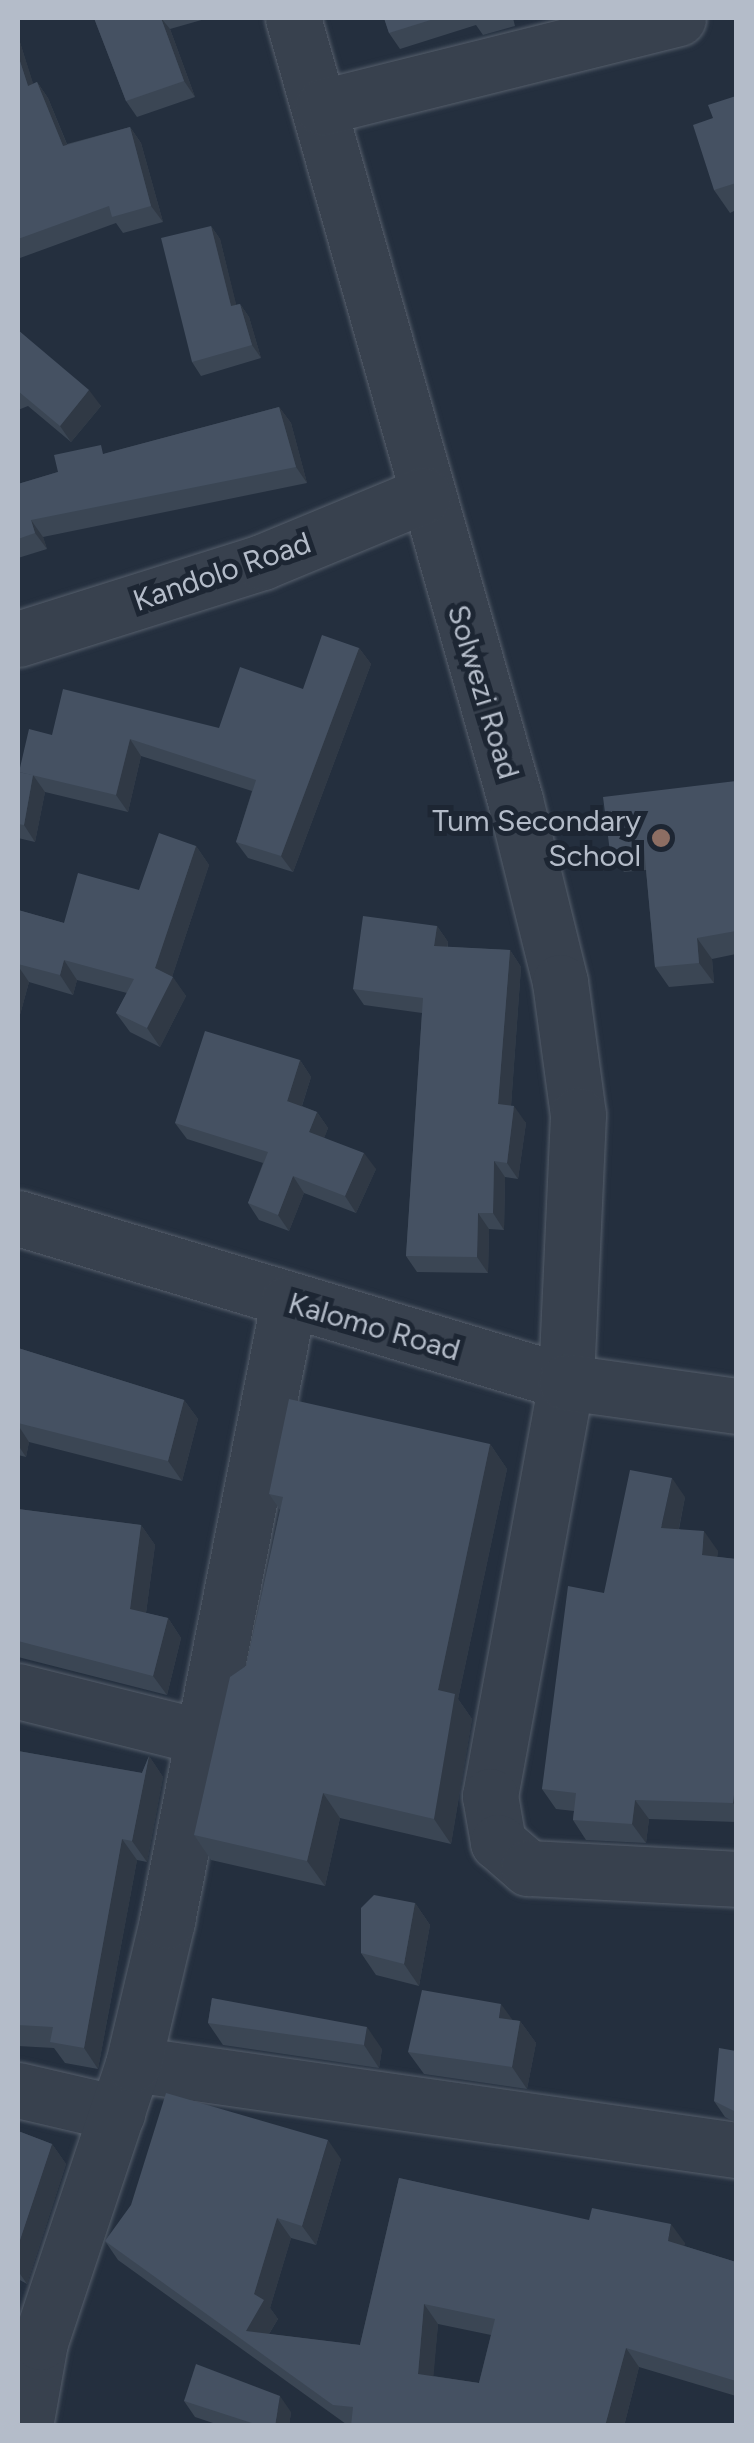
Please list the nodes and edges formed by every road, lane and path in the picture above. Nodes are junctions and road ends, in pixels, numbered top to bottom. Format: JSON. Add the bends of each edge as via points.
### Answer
{"nodes":[{"id":1,"x":293,"y":18,"type":"edge"},
{"id":2,"x":678,"y":18,"type":"edge"},
{"id":3,"x":547,"y":36,"type":"edge"},
{"id":4,"x":322,"y":108,"type":"junction"},
{"id":5,"x":424,"y":495,"type":"junction"},
{"id":6,"x":18,"y":638,"type":"edge"},
{"id":7,"x":18,"y":1218,"type":"edge"},
{"id":8,"x":288,"y":1303,"type":"junction"},
{"id":9,"x":566,"y":1382,"type":"junction"},
{"id":10,"x":736,"y":1406,"type":"edge"},
{"id":11,"x":18,"y":1691,"type":"edge"},
{"id":12,"x":204,"y":1736,"type":"junction"},
{"id":13,"x":736,"y":1878,"type":"edge"},
{"id":14,"x":125,"y":2088,"type":"junction"},
{"id":15,"x":18,"y":2090,"type":"edge"},
{"id":16,"x":736,"y":2150,"type":"edge"},
{"id":17,"x":25,"y":2426,"type":"edge"}],
"edges":[{"from":1,"to":4,"type":"street","name":"Solwezi Road"},
{"from":2,"to":3,"type":"street"},
{"from":3,"to":4,"type":"street"},
{"from":4,"to":5,"type":"street","name":"Solwezi Road"},
{"from":5,"to":6,"type":"street","name":"Kandolo Road","via":[[262,562]]},
{"from":5,"to":9,"type":"street","name":"Solwezi Road","via":[[560,982],[578,1116]]},
{"from":7,"to":8,"type":"street","name":"Kalomo Road"},
{"from":8,"to":9,"type":"street","name":"Kalomo Road"},
{"from":8,"to":12,"type":"street"},
{"from":9,"to":10,"type":"street","name":"Kalomo Road"},
{"from":9,"to":13,"type":"street","name":"Solwezi Road","via":[[490,1796],[498,1842],[528,1868]]},
{"from":11,"to":12,"type":"street"},
{"from":12,"to":14,"type":"street"},
{"from":14,"to":15,"type":"street"},
{"from":14,"to":16,"type":"street"},
{"from":14,"to":17,"type":"street","via":[[40,2342]]}]}
